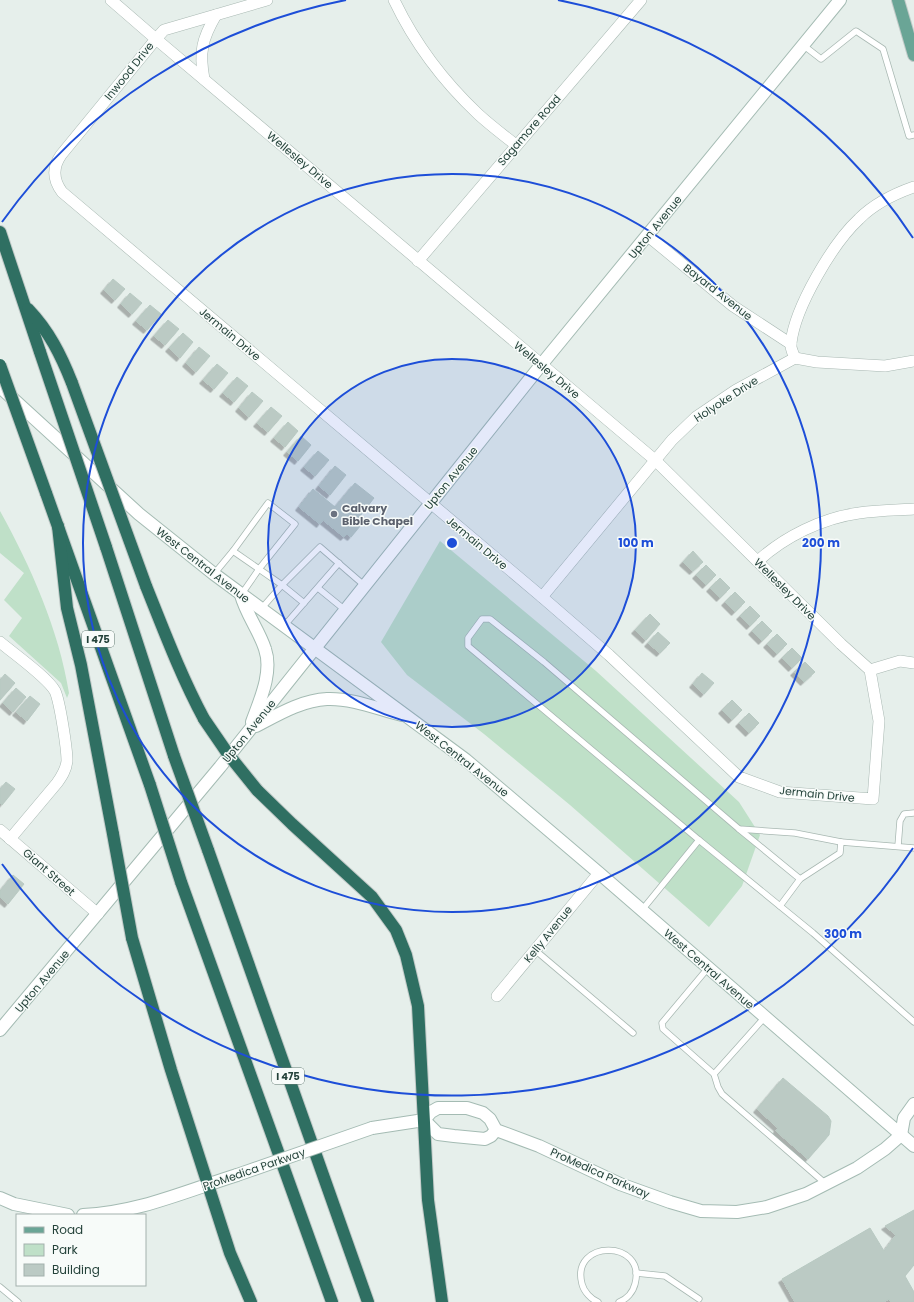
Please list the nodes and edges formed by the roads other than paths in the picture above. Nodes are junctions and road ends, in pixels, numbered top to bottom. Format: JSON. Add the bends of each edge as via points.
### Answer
{"nodes":[{"id":1,"x":111,"y":0,"type":"edge"},
{"id":2,"x":267,"y":0,"type":"edge"},
{"id":3,"x":394,"y":0,"type":"edge"},
{"id":4,"x":641,"y":0,"type":"edge"},
{"id":5,"x":840,"y":0,"type":"edge"},
{"id":6,"x":898,"y":0,"type":"edge"},
{"id":7,"x":216,"y":15,"type":"junction"},
{"id":8,"x":156,"y":38,"type":"junction"},
{"id":9,"x":803,"y":45,"type":"junction"},
{"id":10,"x":914,"y":55,"type":"edge"},
{"id":11,"x":204,"y":79,"type":"junction"},
{"id":12,"x":912,"y":135,"type":"edge"},
{"id":13,"x":516,"y":145,"type":"junction"},
{"id":14,"x":61,"y":155,"type":"joint"},
{"id":15,"x":914,"y":187,"type":"edge"},
{"id":16,"x":0,"y":232,"type":"edge"},
{"id":17,"x":648,"y":236,"type":"junction"},
{"id":18,"x":418,"y":261,"type":"junction"},
{"id":19,"x":26,"y":307,"type":"junction"},
{"id":20,"x":791,"y":344,"type":"junction"},
{"id":21,"x":794,"y":358,"type":"junction"},
{"id":22,"x":914,"y":361,"type":"edge"},
{"id":23,"x":0,"y":365,"type":"edge"},
{"id":24,"x":541,"y":365,"type":"junction"},
{"id":25,"x":0,"y":386,"type":"edge"},
{"id":26,"x":655,"y":460,"type":"junction"},
{"id":27,"x":430,"y":504,"type":"junction"},
{"id":28,"x":914,"y":509,"type":"edge"},
{"id":29,"x":58,"y":526,"type":"junction"},
{"id":30,"x":233,"y":551,"type":"junction"},
{"id":31,"x":758,"y":561,"type":"junction"},
{"id":32,"x":339,"y":563,"type":"junction"},
{"id":33,"x":259,"y":569,"type":"junction"},
{"id":34,"x":214,"y":574,"type":"junction"},
{"id":35,"x":282,"y":585,"type":"junction"},
{"id":36,"x":365,"y":586,"type":"junction"},
{"id":37,"x":318,"y":588,"type":"junction"},
{"id":38,"x":240,"y":595,"type":"junction"},
{"id":39,"x":542,"y":597,"type":"junction"},
{"id":40,"x":304,"y":603,"type":"junction"},
{"id":41,"x":260,"y":609,"type":"junction"},
{"id":42,"x":346,"y":610,"type":"junction"},
{"id":43,"x":284,"y":626,"type":"junction"},
{"id":44,"x":0,"y":642,"type":"edge"},
{"id":45,"x":315,"y":649,"type":"junction"},
{"id":46,"x":914,"y":662,"type":"edge"},
{"id":47,"x":870,"y":670,"type":"junction"},
{"id":48,"x":409,"y":717,"type":"junction"},
{"id":49,"x":250,"y":730,"type":"junction"},
{"id":50,"x":914,"y":813,"type":"edge"},
{"id":51,"x":740,"y":829,"type":"junction"},
{"id":52,"x":0,"y":830,"type":"edge"},
{"id":53,"x":10,"y":839,"type":"junction"},
{"id":54,"x":699,"y":840,"type":"junction"},
{"id":55,"x":841,"y":842,"type":"junction"},
{"id":56,"x":898,"y":846,"type":"junction"},
{"id":57,"x":914,"y":848,"type":"edge"},
{"id":58,"x":599,"y":873,"type":"junction"},
{"id":59,"x":800,"y":879,"type":"junction"},
{"id":60,"x":780,"y":906,"type":"junction"},
{"id":61,"x":641,"y":910,"type":"junction"},
{"id":62,"x":98,"y":914,"type":"junction"},
{"id":63,"x":535,"y":950,"type":"junction"},
{"id":64,"x":708,"y":968,"type":"junction"},
{"id":65,"x":497,"y":996,"type":"dead end"},
{"id":66,"x":764,"y":1017,"type":"junction"},
{"id":67,"x":914,"y":1022,"type":"edge"},
{"id":68,"x":2,"y":1023,"type":"edge"},
{"id":69,"x":633,"y":1033,"type":"dead end"},
{"id":70,"x":714,"y":1074,"type":"junction"},
{"id":71,"x":914,"y":1104,"type":"edge"},
{"id":72,"x":424,"y":1120,"type":"junction"},
{"id":73,"x":496,"y":1130,"type":"junction"},
{"id":74,"x":914,"y":1133,"type":"edge"},
{"id":75,"x":901,"y":1134,"type":"junction"},
{"id":76,"x":914,"y":1146,"type":"edge"},
{"id":77,"x":209,"y":1184,"type":"junction"},
{"id":78,"x":826,"y":1184,"type":"junction"},
{"id":79,"x":0,"y":1198,"type":"edge"},
{"id":80,"x":63,"y":1214,"type":"edge"},
{"id":81,"x":106,"y":1214,"type":"edge"},
{"id":82,"x":636,"y":1274,"type":"junction"},
{"id":83,"x":0,"y":1287,"type":"edge"},
{"id":84,"x":699,"y":1299,"type":"dead end"},
{"id":85,"x":18,"y":1302,"type":"edge"},
{"id":86,"x":251,"y":1302,"type":"edge"},
{"id":87,"x":332,"y":1302,"type":"edge"},
{"id":88,"x":368,"y":1302,"type":"edge"},
{"id":89,"x":442,"y":1302,"type":"edge"},
{"id":90,"x":598,"y":1302,"type":"edge"},
{"id":91,"x":619,"y":1302,"type":"edge"}],
"edges":[{"from":1,"to":8,"type":"street","name":"Wellesley Drive"},
{"from":2,"to":7,"type":"street","name":"Inwood Drive"},
{"from":3,"to":13,"type":"street","via":[[419,43],[448,82],[478,114]]},
{"from":4,"to":13,"type":"street","name":"Sagamore Road"},
{"from":5,"to":9,"type":"main road","name":"Upton Avenue"},
{"from":6,"to":10,"type":"main road"},
{"from":7,"to":8,"type":"street","name":"Inwood Drive","via":[[164,30]]},
{"from":7,"to":11,"type":"street","via":[[207,30],[202,47],[200,60]]},
{"from":8,"to":11,"type":"street","name":"Wellesley Drive"},
{"from":8,"to":14,"type":"street","name":"Inwood Drive"},
{"from":9,"to":12,"type":"lane","via":[[822,59],[856,31],[883,49]]},
{"from":9,"to":17,"type":"main road","name":"Upton Avenue"},
{"from":11,"to":18,"type":"street","name":"Wellesley Drive"},
{"from":13,"to":18,"type":"street","name":"Sagamore Road"},
{"from":14,"to":27,"type":"street","name":"Jermain Drive","via":[[54,170],[57,185],[62,192]]},
{"from":15,"to":20,"type":"street","via":[[876,205],[858,219],[844,236],[824,264],[810,290],[796,323]]},
{"from":16,"to":19,"type":"highway","number":"I 475"},
{"from":17,"to":20,"type":"street","name":"Bayard Avenue","via":[[733,306]]},
{"from":17,"to":24,"type":"main road","name":"Upton Avenue"},
{"from":18,"to":24,"type":"street","name":"Wellesley Drive"},
{"from":19,"to":72,"type":"highway","bridge":true,"via":[[48,332],[60,354],[146,586],[176,661],[204,719],[228,754],[258,790],[372,897],[396,930],[406,955],[418,1006]]},
{"from":19,"to":88,"type":"highway","number":"I 475","bridge":true,"via":[[174,756]]},
{"from":20,"to":21,"type":"street"},
{"from":21,"to":22,"type":"street","via":[[885,366]]},
{"from":21,"to":26,"type":"street","name":"Holyoke Drive","via":[[736,390],[696,417]]},
{"from":23,"to":29,"type":"highway","number":"I 475","bridge":true},
{"from":24,"to":26,"type":"street","name":"Wellesley Drive"},
{"from":24,"to":27,"type":"main road","name":"Upton Avenue"},
{"from":25,"to":34,"type":"main road","name":"West Central Avenue","via":[[139,514]]},
{"from":26,"to":31,"type":"street","name":"Wellesley Drive"},
{"from":26,"to":39,"type":"street","name":"Holyoke Drive"},
{"from":27,"to":36,"type":"main road","name":"Upton Avenue"},
{"from":27,"to":39,"type":"street","name":"Jermain Drive"},
{"from":28,"to":31,"type":"street","via":[[859,513],[834,519],[800,532],[774,547]]},
{"from":29,"to":77,"type":"highway","bridge":true,"via":[[67,608],[81,665],[132,938],[171,1070]]},
{"from":29,"to":87,"type":"highway","number":"I 475","bridge":true,"via":[[150,785],[181,882]]},
{"from":30,"to":33,"type":"lane"},
{"from":30,"to":33,"type":"lane","via":[[268,503],[295,524]]},
{"from":30,"to":34,"type":"lane"},
{"from":31,"to":47,"type":"street","name":"Wellesley Drive"},
{"from":32,"to":35,"type":"lane","via":[[320,547]]},
{"from":32,"to":36,"type":"lane"},
{"from":32,"to":37,"type":"lane"},
{"from":33,"to":35,"type":"lane"},
{"from":33,"to":38,"type":"lane"},
{"from":34,"to":38,"type":"main road","name":"West Central Avenue"},
{"from":35,"to":40,"type":"lane"},
{"from":35,"to":41,"type":"lane"},
{"from":36,"to":42,"type":"main road","name":"Upton Avenue"},
{"from":37,"to":40,"type":"lane"},
{"from":37,"to":42,"type":"lane"},
{"from":38,"to":41,"type":"main road","name":"West Central Avenue"},
{"from":38,"to":49,"type":"main road","via":[[265,649],[267,662],[264,684]]},
{"from":39,"to":47,"type":"street","name":"Jermain Drive","via":[[609,655],[739,777],[780,792],[873,799],[879,721]]},
{"from":40,"to":43,"type":"lane"},
{"from":41,"to":43,"type":"main road","name":"West Central Avenue"},
{"from":42,"to":45,"type":"main road","name":"Upton Avenue"},
{"from":43,"to":45,"type":"main road","name":"West Central Avenue"},
{"from":44,"to":53,"type":"street","via":[[55,690],[67,760],[64,774]]},
{"from":45,"to":48,"type":"main road","name":"West Central Avenue"},
{"from":45,"to":49,"type":"main road","name":"Upton Avenue"},
{"from":46,"to":47,"type":"street","via":[[900,662]]},
{"from":48,"to":49,"type":"main road","via":[[344,700],[326,699],[308,702],[281,712]]},
{"from":48,"to":58,"type":"main road","name":"West Central Avenue","via":[[466,760]]},
{"from":49,"to":62,"type":"main road","name":"Upton Avenue"},
{"from":50,"to":56,"type":"lane","via":[[904,814],[900,821]]},
{"from":51,"to":54,"type":"lane","via":[[532,652],[490,619],[482,619],[468,638],[468,646]]},
{"from":51,"to":55,"type":"lane","via":[[795,833]]},
{"from":51,"to":59,"type":"lane"},
{"from":52,"to":53,"type":"street","name":"Giant Street"},
{"from":53,"to":62,"type":"street","name":"Giant Street"},
{"from":54,"to":60,"type":"lane"},
{"from":54,"to":61,"type":"lane"},
{"from":55,"to":56,"type":"lane"},
{"from":55,"to":59,"type":"lane","via":[[840,853]]},
{"from":56,"to":57,"type":"lane"},
{"from":58,"to":61,"type":"main road","name":"West Central Avenue"},
{"from":58,"to":63,"type":"street","name":"Kelly Avenue"},
{"from":59,"to":60,"type":"lane"},
{"from":60,"to":67,"type":"lane"},
{"from":61,"to":64,"type":"main road","name":"West Central Avenue"},
{"from":62,"to":68,"type":"main road","name":"Upton Avenue"},
{"from":63,"to":65,"type":"street","name":"Kelly Avenue"},
{"from":63,"to":69,"type":"lane"},
{"from":64,"to":66,"type":"main road","name":"West Central Avenue"},
{"from":64,"to":70,"type":"lane","via":[[662,1026],[666,1033]]},
{"from":66,"to":70,"type":"lane"},
{"from":66,"to":75,"type":"main road","name":"West Central Avenue"},
{"from":70,"to":78,"type":"lane","via":[[722,1094]]},
{"from":71,"to":75,"type":"main road","via":[[904,1118]]},
{"from":72,"to":73,"type":"main road","via":[[438,1134],[485,1139]]},
{"from":72,"to":73,"type":"main road","name":"ProMedica Parkway","via":[[436,1108],[467,1108],[486,1114]]},
{"from":72,"to":77,"type":"main road","name":"ProMedica Parkway","bridge":true,"via":[[372,1128]]},
{"from":72,"to":89,"type":"highway","via":[[428,1200]]},
{"from":73,"to":78,"type":"main road","name":"ProMedica Parkway","via":[[539,1146],[620,1184],[701,1211],[737,1212],[767,1207],[806,1194]]},
{"from":74,"to":75,"type":"main road"},
{"from":75,"to":76,"type":"main road","name":"West Central Avenue"},
{"from":75,"to":78,"type":"main road","name":"ProMedica Parkway","via":[[885,1149],[857,1168]]},
{"from":77,"to":81,"type":"main road","name":"ProMedica Parkway","via":[[142,1207]]},
{"from":77,"to":86,"type":"highway","via":[[230,1253]]},
{"from":79,"to":80,"type":"main road","via":[[14,1204]]},
{"from":82,"to":84,"type":"lane","via":[[665,1276]]},
{"from":82,"to":90,"type":"lane","via":[[632,1262],[618,1251],[600,1250],[592,1255],[585,1261],[581,1279],[588,1295]]},
{"from":82,"to":91,"type":"lane","via":[[634,1288],[629,1296]]},
{"from":83,"to":85,"type":"lane"}]}
